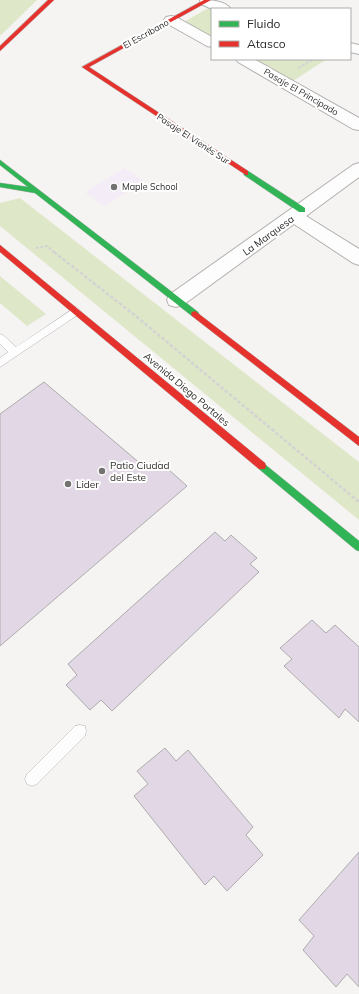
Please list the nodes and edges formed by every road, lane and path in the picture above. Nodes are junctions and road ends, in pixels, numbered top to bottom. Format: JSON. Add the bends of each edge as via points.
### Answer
{"nodes":[{"id":1,"x":51,"y":0,"type":"edge"},
{"id":2,"x":207,"y":1,"type":"edge"},
{"id":3,"x":222,"y":8,"type":"edge"},
{"id":4,"x":171,"y":20,"type":"junction"},
{"id":5,"x":211,"y":41,"type":"edge"},
{"id":6,"x":0,"y":49,"type":"edge"},
{"id":7,"x":245,"y":60,"type":"edge"},
{"id":8,"x":85,"y":67,"type":"joint"},
{"id":9,"x":359,"y":126,"type":"edge"},
{"id":10,"x":0,"y":162,"type":"edge"},
{"id":11,"x":359,"y":169,"type":"edge"},
{"id":12,"x":0,"y":185,"type":"edge"},
{"id":13,"x":38,"y":192,"type":"junction"},
{"id":14,"x":298,"y":213,"type":"junction"},
{"id":15,"x":3,"y":252,"type":"edge"},
{"id":16,"x":359,"y":258,"type":"edge"},
{"id":17,"x":176,"y":300,"type":"junction"},
{"id":18,"x":76,"y":311,"type":"junction"},
{"id":19,"x":0,"y":338,"type":"edge"},
{"id":20,"x":14,"y":352,"type":"junction"},
{"id":21,"x":0,"y":363,"type":"edge"},
{"id":22,"x":359,"y":442,"type":"edge"},
{"id":23,"x":359,"y":502,"type":"edge"},
{"id":24,"x":359,"y":547,"type":"edge"},
{"id":25,"x":80,"y":731,"type":"dead end"},
{"id":26,"x":32,"y":779,"type":"dead end"}],
"edges":[{"from":1,"to":6,"type":"street"},
{"from":2,"to":3,"type":"street"},
{"from":2,"to":4,"type":"street","name":"El Escribano"},
{"from":4,"to":5,"type":"street"},
{"from":4,"to":8,"type":"street","name":"El Escribano"},
{"from":7,"to":9,"type":"street","name":"Pasaje El Principado"},
{"from":8,"to":14,"type":"street","name":"Pasaje El Vienés Sur"},
{"from":10,"to":13,"type":"street"},
{"from":11,"to":14,"type":"street","name":"La Marquesa"},
{"from":12,"to":13,"type":"street"},
{"from":13,"to":17,"type":"street"},
{"from":14,"to":16,"type":"street"},
{"from":14,"to":17,"type":"street","name":"La Marquesa"},
{"from":15,"to":18,"type":"street","name":"Avenida Diego Portales"},
{"from":15,"to":23,"type":"path","via":[[47,246],[137,316]]},
{"from":17,"to":22,"type":"street"},
{"from":18,"to":20,"type":"lane"},
{"from":18,"to":24,"type":"street","name":"Avenida Diego Portales"},
{"from":19,"to":20,"type":"lane"},
{"from":20,"to":21,"type":"lane"},
{"from":25,"to":26,"type":"lane"}]}
